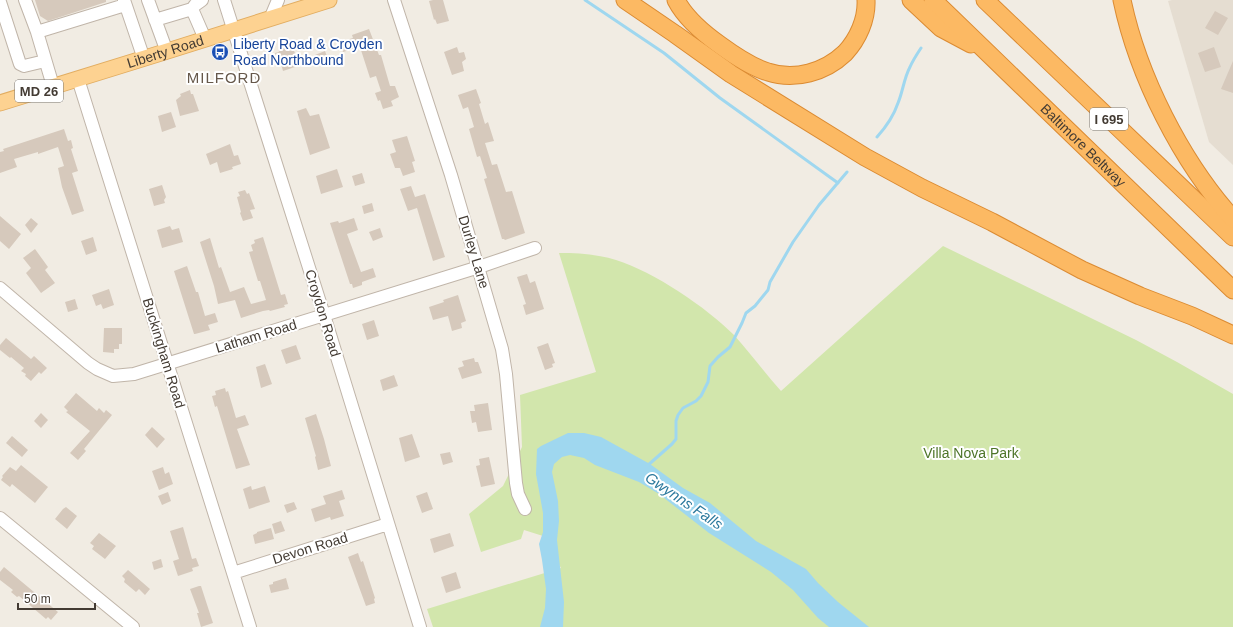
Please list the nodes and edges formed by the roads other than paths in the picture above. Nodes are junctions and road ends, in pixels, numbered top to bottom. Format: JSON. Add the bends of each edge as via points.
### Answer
{"nodes":[{"id":1,"x":25,"y":0,"type":"edge"},
{"id":2,"x":148,"y":0,"type":"edge"},
{"id":3,"x":202,"y":0,"type":"edge"},
{"id":4,"x":224,"y":0,"type":"edge"},
{"id":5,"x":278,"y":0,"type":"edge"},
{"id":6,"x":329,"y":0,"type":"edge"},
{"id":7,"x":394,"y":0,"type":"edge"},
{"id":8,"x":624,"y":0,"type":"edge"},
{"id":9,"x":676,"y":0,"type":"edge"},
{"id":10,"x":866,"y":0,"type":"edge"},
{"id":11,"x":910,"y":0,"type":"edge"},
{"id":12,"x":933,"y":0,"type":"edge"},
{"id":13,"x":985,"y":0,"type":"edge"},
{"id":14,"x":1122,"y":0,"type":"edge"},
{"id":15,"x":0,"y":2,"type":"edge"},
{"id":16,"x":124,"y":2,"type":"edge"},
{"id":17,"x":192,"y":9,"type":"junction"},
{"id":18,"x":270,"y":19,"type":"junction"},
{"id":19,"x":155,"y":20,"type":"junction"},
{"id":20,"x":233,"y":30,"type":"junction"},
{"id":21,"x":37,"y":32,"type":"junction"},
{"id":22,"x":206,"y":39,"type":"junction"},
{"id":23,"x":167,"y":52,"type":"junction"},
{"id":24,"x":990,"y":54,"type":"junction"},
{"id":25,"x":144,"y":59,"type":"junction"},
{"id":26,"x":45,"y":61,"type":"junction"},
{"id":27,"x":78,"y":79,"type":"junction"},
{"id":28,"x":53,"y":86,"type":"junction"},
{"id":29,"x":0,"y":103,"type":"edge"},
{"id":30,"x":1233,"y":219,"type":"edge"},
{"id":31,"x":1233,"y":237,"type":"edge"},
{"id":32,"x":535,"y":248,"type":"dead end"},
{"id":33,"x":479,"y":266,"type":"junction"},
{"id":34,"x":0,"y":288,"type":"edge"},
{"id":35,"x":1233,"y":290,"type":"edge"},
{"id":36,"x":324,"y":314,"type":"junction"},
{"id":37,"x":1233,"y":335,"type":"edge"},
{"id":38,"x":167,"y":364,"type":"junction"},
{"id":39,"x":525,"y":509,"type":"dead end"},
{"id":40,"x":0,"y":518,"type":"edge"},
{"id":41,"x":388,"y":524,"type":"junction"},
{"id":42,"x":233,"y":573,"type":"junction"},
{"id":43,"x":133,"y":627,"type":"edge"},
{"id":44,"x":250,"y":627,"type":"edge"},
{"id":45,"x":420,"y":627,"type":"edge"}],
"edges":[{"from":1,"to":21,"type":"street"},
{"from":2,"to":19,"type":"street"},
{"from":3,"to":17,"type":"street"},
{"from":4,"to":20,"type":"street","name":"Croydon Road"},
{"from":5,"to":18,"type":"street"},
{"from":6,"to":18,"type":"main road","name":"Liberty Road","number":"MD 26"},
{"from":7,"to":33,"type":"street","name":"Durley Lane"},
{"from":8,"to":37,"type":"highway","via":[[730,74],[865,157],[1082,270]]},
{"from":9,"to":10,"type":"highway","via":[[682,11],[699,29],[743,60],[769,72],[792,76],[819,70],[831,64],[848,49],[861,27]]},
{"from":11,"to":24,"type":"highway","via":[[941,28]]},
{"from":12,"to":24,"type":"highway","name":"Baltimore Beltway","number":"I 695"},
{"from":13,"to":31,"type":"highway","number":"I 695"},
{"from":14,"to":30,"type":"highway","via":[[1126,21],[1156,100],[1188,160]]},
{"from":15,"to":26,"type":"street","via":[[20,64],[24,66]]},
{"from":16,"to":21,"type":"street"},
{"from":16,"to":25,"type":"street"},
{"from":17,"to":19,"type":"street"},
{"from":17,"to":22,"type":"street"},
{"from":18,"to":20,"type":"main road","name":"Liberty Road","number":"MD 26"},
{"from":19,"to":23,"type":"street"},
{"from":20,"to":22,"type":"main road","name":"Liberty Road","number":"MD 26"},
{"from":20,"to":36,"type":"street","name":"Croydon Road"},
{"from":21,"to":26,"type":"street"},
{"from":22,"to":23,"type":"main road","name":"Liberty Road","number":"MD 26"},
{"from":23,"to":25,"type":"main road","name":"Liberty Road","number":"MD 26"},
{"from":24,"to":35,"type":"highway","name":"Baltimore Beltway","number":"I 695"},
{"from":25,"to":27,"type":"main road","name":"Liberty Road","number":"MD 26"},
{"from":26,"to":28,"type":"street"},
{"from":27,"to":28,"type":"main road","name":"Liberty Road","number":"MD 26"},
{"from":27,"to":38,"type":"street","name":"Buckingham Road"},
{"from":28,"to":29,"type":"main road","name":"Liberty Road","number":"MD 26"},
{"from":32,"to":33,"type":"street","name":"Latham Road"},
{"from":33,"to":36,"type":"street","name":"Latham Road"},
{"from":33,"to":39,"type":"street","name":"Durley Lane","via":[[502,349],[516,483]]},
{"from":34,"to":38,"type":"street","name":"Latham Road","via":[[81,358],[105,373],[127,376]]},
{"from":36,"to":38,"type":"street","name":"Latham Road"},
{"from":36,"to":41,"type":"street","name":"Croydon Road"},
{"from":38,"to":42,"type":"street","name":"Buckingham Road"},
{"from":40,"to":43,"type":"street"},
{"from":41,"to":42,"type":"street","name":"Devon Road"},
{"from":41,"to":45,"type":"street","name":"Croydon Road"},
{"from":42,"to":44,"type":"street","name":"Buckingham Road"}]}
